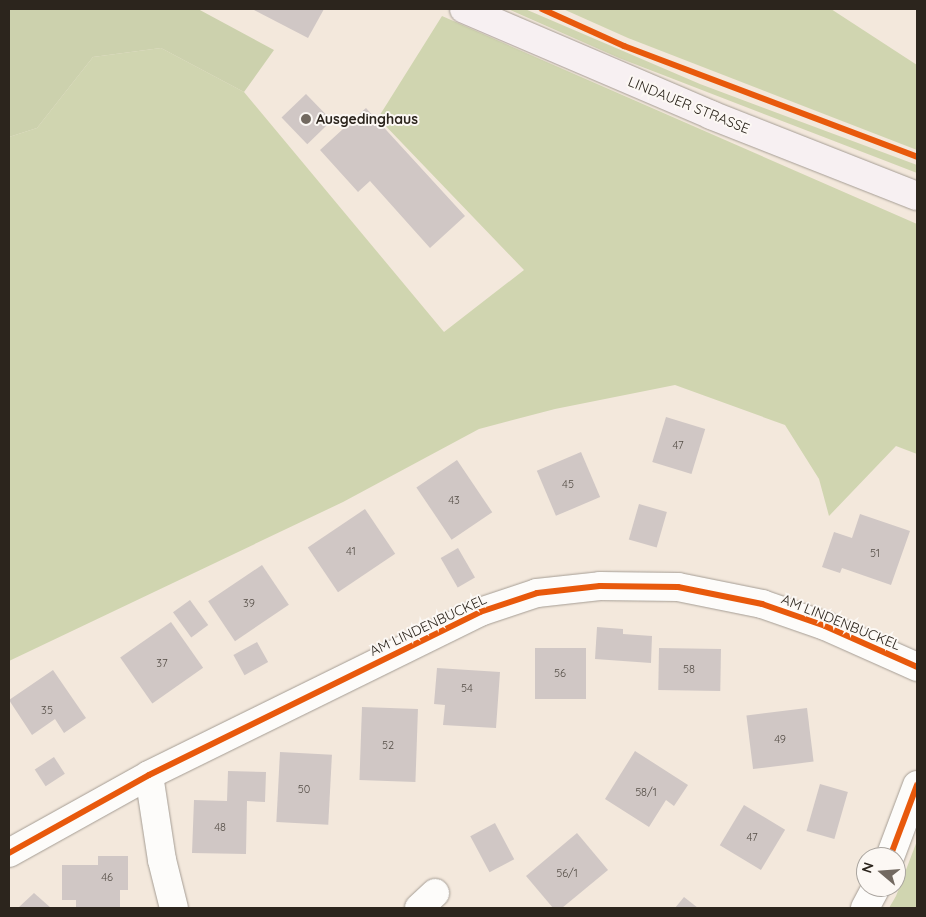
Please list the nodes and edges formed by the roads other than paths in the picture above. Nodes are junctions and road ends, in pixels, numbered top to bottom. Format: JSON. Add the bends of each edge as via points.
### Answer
{"nodes":[{"id":1,"x":464,"y":9,"type":"edge"},
{"id":2,"x":917,"y":196,"type":"edge"},
{"id":3,"x":917,"y":666,"type":"edge"},
{"id":4,"x":149,"y":775,"type":"junction"},
{"id":5,"x":917,"y":785,"type":"edge"},
{"id":6,"x":894,"y":847,"type":"edge"},
{"id":7,"x":9,"y":853,"type":"edge"},
{"id":8,"x":174,"y":908,"type":"edge"}],
"edges":[{"from":1,"to":2,"type":"main road","name":"LINDAUER STRASSE","via":[[702,111]]},
{"from":3,"to":4,"type":"street","name":"AM LINDENBUCKEL","via":[[826,626],[762,604],[678,586],[600,586],[537,593],[480,612]]},
{"from":4,"to":7,"type":"street","name":"AM LINDENBUCKEL"},
{"from":4,"to":8,"type":"street","via":[[162,860]]},
{"from":5,"to":6,"type":"street"}]}
